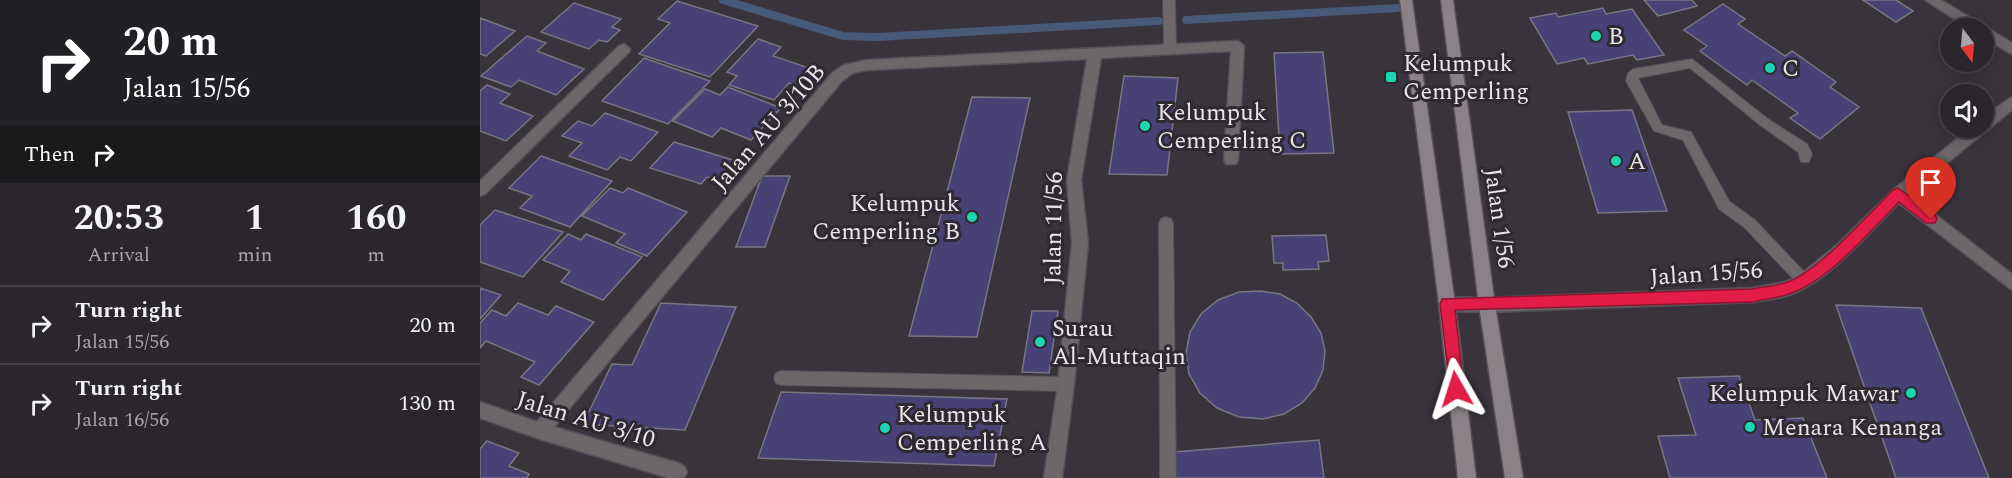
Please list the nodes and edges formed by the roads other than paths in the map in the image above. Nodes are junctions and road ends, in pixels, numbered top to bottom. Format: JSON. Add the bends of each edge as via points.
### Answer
{"nodes":[{"id":1,"x":1169,"y":0,"type":"edge"},
{"id":2,"x":1406,"y":0,"type":"edge"},
{"id":3,"x":1447,"y":0,"type":"edge"},
{"id":4,"x":1931,"y":0,"type":"edge"},
{"id":5,"x":1961,"y":18,"type":"edge"},
{"id":6,"x":1994,"y":38,"type":"edge"},
{"id":7,"x":1170,"y":48,"type":"junction"},
{"id":8,"x":624,"y":49,"type":"dead end"},
{"id":9,"x":2012,"y":49,"type":"edge"},
{"id":10,"x":1095,"y":52,"type":"junction"},
{"id":11,"x":2012,"y":102,"type":"edge"},
{"id":12,"x":1994,"y":116,"type":"edge"},
{"id":13,"x":1967,"y":138,"type":"edge"},
{"id":14,"x":1805,"y":159,"type":"dead end"},
{"id":15,"x":1231,"y":160,"type":"dead end"},
{"id":16,"x":480,"y":190,"type":"edge"},
{"id":17,"x":1898,"y":194,"type":"junction"},
{"id":18,"x":1166,"y":223,"type":"dead end"},
{"id":19,"x":1804,"y":280,"type":"junction"},
{"id":20,"x":2012,"y":283,"type":"edge"},
{"id":21,"x":1447,"y":304,"type":"junction"},
{"id":22,"x":1487,"y":304,"type":"junction"},
{"id":23,"x":781,"y":378,"type":"dead end"},
{"id":24,"x":1066,"y":384,"type":"junction"},
{"id":25,"x":480,"y":410,"type":"edge"},
{"id":26,"x":540,"y":431,"type":"junction"},
{"id":27,"x":678,"y":472,"type":"dead end"},
{"id":28,"x":1053,"y":478,"type":"edge"},
{"id":29,"x":1168,"y":478,"type":"edge"},
{"id":30,"x":1467,"y":478,"type":"edge"},
{"id":31,"x":1514,"y":478,"type":"edge"}],
"edges":[{"from":1,"to":7,"type":"lane"},
{"from":2,"to":21,"type":"main road"},
{"from":3,"to":22,"type":"main road","name":"Jalan 1/56"},
{"from":4,"to":5,"type":"street"},
{"from":6,"to":9,"type":"street"},
{"from":7,"to":10,"type":"street","name":"Jalan AU 3/10B"},
{"from":7,"to":15,"type":"street","name":"Jalan AU 3/10B","via":[[1238,46]]},
{"from":8,"to":16,"type":"street"},
{"from":10,"to":24,"type":"street","name":"Jalan 11/56","via":[[1074,180],[1080,243]]},
{"from":10,"to":26,"type":"street","name":"Jalan AU 3/10B","via":[[867,65],[843,73]]},
{"from":11,"to":12,"type":"street","name":"Jalan 15/56"},
{"from":13,"to":17,"type":"street","name":"Jalan 15/56"},
{"from":14,"to":19,"type":"lane","via":[[1803,148],[1764,122],[1692,63],[1632,76],[1655,123],[1664,131],[1687,136],[1724,205],[1749,224]]},
{"from":17,"to":19,"type":"street","name":"Jalan 15/56","via":[[1843,249]]},
{"from":17,"to":20,"type":"street"},
{"from":18,"to":29,"type":"lane"},
{"from":19,"to":22,"type":"street","name":"Jalan 15/56","via":[[1787,289],[1753,295]]},
{"from":21,"to":22,"type":"street","name":"Jalan 15/56"},
{"from":21,"to":30,"type":"main road"},
{"from":22,"to":31,"type":"main road","name":"Jalan 1/56"},
{"from":23,"to":24,"type":"lane"},
{"from":24,"to":28,"type":"street","name":"Jalan 11/56"},
{"from":25,"to":26,"type":"street","name":"Jalan AU 3/10"},
{"from":26,"to":27,"type":"street","name":"Jalan AU 3/10"}]}
